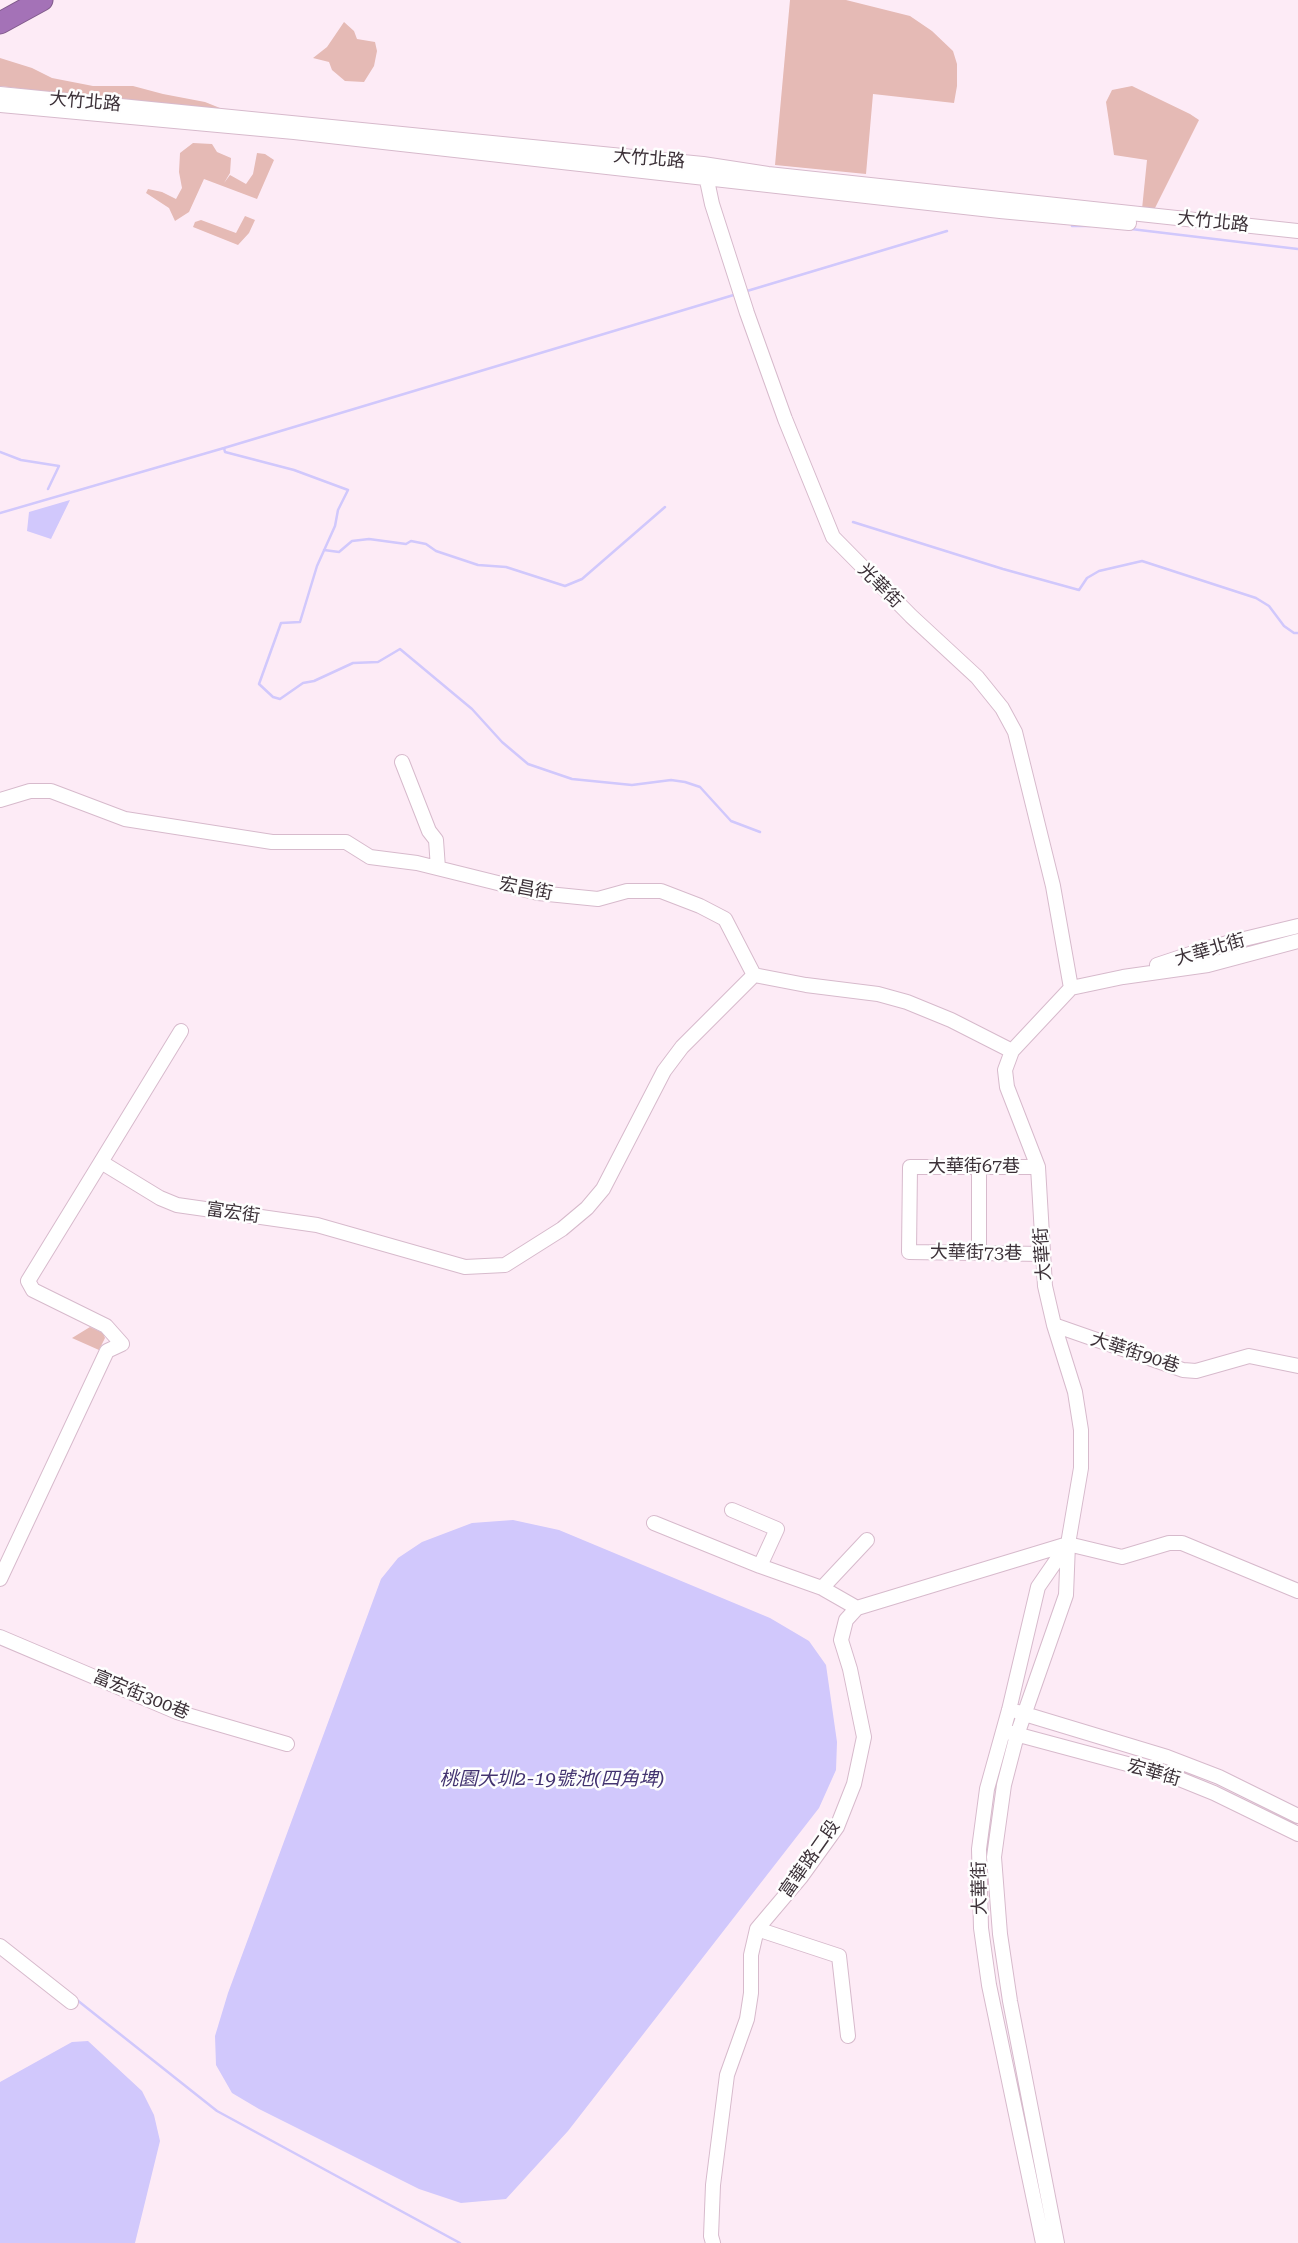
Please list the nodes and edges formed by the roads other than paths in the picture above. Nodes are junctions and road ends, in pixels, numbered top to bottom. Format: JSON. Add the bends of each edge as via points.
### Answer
{"nodes":[{"id":1,"x":42,"y":0,"type":"edge"},
{"id":2,"x":0,"y":23,"type":"edge"},
{"id":3,"x":0,"y":94,"type":"edge"},
{"id":4,"x":0,"y":106,"type":"edge"},
{"id":5,"x":705,"y":171,"type":"junction"},
{"id":6,"x":1298,"y":231,"type":"edge"},
{"id":7,"x":1298,"y":240,"type":"edge"},
{"id":8,"x":402,"y":762,"type":"dead end"},
{"id":9,"x":0,"y":800,"type":"edge"},
{"id":10,"x":438,"y":868,"type":"junction"},
{"id":11,"x":1298,"y":926,"type":"edge"},
{"id":12,"x":1298,"y":941,"type":"edge"},
{"id":13,"x":754,"y":975,"type":"junction"},
{"id":14,"x":1123,"y":977,"type":"junction"},
{"id":15,"x":1071,"y":988,"type":"junction"},
{"id":16,"x":181,"y":1031,"type":"dead end"},
{"id":17,"x":1012,"y":1051,"type":"junction"},
{"id":18,"x":101,"y":1162,"type":"junction"},
{"id":19,"x":979,"y":1167,"type":"junction"},
{"id":20,"x":1038,"y":1167,"type":"junction"},
{"id":21,"x":909,"y":1252,"type":"joint"},
{"id":22,"x":979,"y":1253,"type":"junction"},
{"id":23,"x":1043,"y":1254,"type":"junction"},
{"id":24,"x":1054,"y":1325,"type":"junction"},
{"id":25,"x":1298,"y":1366,"type":"edge"},
{"id":26,"x":733,"y":1510,"type":"dead end"},
{"id":27,"x":654,"y":1523,"type":"dead end"},
{"id":28,"x":867,"y":1540,"type":"dead end"},
{"id":29,"x":1068,"y":1544,"type":"junction"},
{"id":30,"x":760,"y":1566,"type":"junction"},
{"id":31,"x":0,"y":1579,"type":"edge"},
{"id":32,"x":822,"y":1588,"type":"junction"},
{"id":33,"x":1298,"y":1591,"type":"edge"},
{"id":34,"x":857,"y":1608,"type":"junction"},
{"id":35,"x":0,"y":1637,"type":"edge"},
{"id":36,"x":1009,"y":1710,"type":"junction"},
{"id":37,"x":1025,"y":1714,"type":"junction"},
{"id":38,"x":1010,"y":1733,"type":"junction"},
{"id":39,"x":286,"y":1744,"type":"dead end"},
{"id":40,"x":1219,"y":1777,"type":"junction"},
{"id":41,"x":1211,"y":1791,"type":"junction"},
{"id":42,"x":1298,"y":1816,"type":"edge"},
{"id":43,"x":1298,"y":1835,"type":"edge"},
{"id":44,"x":999,"y":1918,"type":"junction"},
{"id":45,"x":981,"y":1923,"type":"junction"},
{"id":46,"x":757,"y":1929,"type":"junction"},
{"id":47,"x":0,"y":1945,"type":"edge"},
{"id":48,"x":71,"y":2002,"type":"dead end"},
{"id":49,"x":848,"y":2036,"type":"dead end"},
{"id":50,"x":1023,"y":2066,"type":"junction"},
{"id":51,"x":1006,"y":2069,"type":"junction"},
{"id":52,"x":713,"y":2243,"type":"edge"},
{"id":53,"x":1042,"y":2243,"type":"edge"},
{"id":54,"x":1057,"y":2243,"type":"edge"}],
"edges":[{"from":1,"to":2,"type":"highway"},
{"from":3,"to":5,"type":"street","name":"大竹北路","via":[[295,122]]},
{"from":4,"to":5,"type":"street","name":"大竹北路"},
{"from":5,"to":6,"type":"street","name":"大竹北路"},
{"from":5,"to":7,"type":"street","name":"大竹北路","via":[[1039,215]]},
{"from":5,"to":15,"type":"street","name":"光華街","via":[[761,353],[833,537],[977,677],[1015,732],[1053,886]]},
{"from":8,"to":10,"type":"street","via":[[436,840]]},
{"from":9,"to":10,"type":"street","name":"宏昌街","via":[[30,791],[51,791],[125,819],[272,842],[346,842],[370,857]]},
{"from":10,"to":13,"type":"street","name":"宏昌街","via":[[562,896],[598,899],[627,891],[661,891],[725,919]]},
{"from":11,"to":14,"type":"street","name":"大華北街","via":[[1211,947]]},
{"from":12,"to":14,"type":"street","name":"大華北街","via":[[1208,965]]},
{"from":13,"to":17,"type":"street","via":[[907,1002]]},
{"from":13,"to":18,"type":"street","name":"富宏街","via":[[664,1071],[603,1189],[587,1208],[505,1265],[465,1267],[317,1225],[177,1205]]},
{"from":14,"to":15,"type":"street","name":"大華北街"},
{"from":15,"to":17,"type":"street"},
{"from":16,"to":18,"type":"street"},
{"from":17,"to":20,"type":"street","name":"大華街","via":[[1005,1070],[1007,1087]]},
{"from":18,"to":31,"type":"street","via":[[28,1282],[33,1290],[106,1326],[122,1344],[107,1351]]},
{"from":19,"to":20,"type":"street","name":"大華街67巷"},
{"from":19,"to":21,"type":"street","name":"大華街67巷","via":[[910,1167]]},
{"from":19,"to":22,"type":"street"},
{"from":20,"to":23,"type":"street","name":"大華街"},
{"from":21,"to":22,"type":"street","name":"大華街73巷"},
{"from":22,"to":23,"type":"street","name":"大華街73巷"},
{"from":23,"to":24,"type":"street","name":"大華街"},
{"from":24,"to":25,"type":"street","name":"大華街90巷","via":[[1183,1370],[1196,1371],[1249,1356]]},
{"from":24,"to":29,"type":"street","name":"大華街","via":[[1081,1430],[1081,1468]]},
{"from":26,"to":30,"type":"street","via":[[777,1528]]},
{"from":27,"to":30,"type":"street"},
{"from":28,"to":32,"type":"street"},
{"from":29,"to":33,"type":"street","via":[[1122,1557],[1182,1543]]},
{"from":29,"to":34,"type":"street"},
{"from":29,"to":36,"type":"street","name":"大華街","via":[[1038,1587]]},
{"from":29,"to":37,"type":"street","name":"大華街","via":[[1066,1595]]},
{"from":30,"to":32,"type":"street"},
{"from":32,"to":34,"type":"street"},
{"from":34,"to":46,"type":"street","name":"富華路二段","via":[[846,1620],[841,1640],[864,1737],[854,1784],[837,1827]]},
{"from":35,"to":39,"type":"street","name":"富宏街300巷","via":[[177,1712]]},
{"from":36,"to":37,"type":"street","name":"宏華街"},
{"from":36,"to":38,"type":"street","name":"大華街"},
{"from":37,"to":38,"type":"street","name":"大華街"},
{"from":37,"to":40,"type":"street","name":"宏華街"},
{"from":38,"to":41,"type":"street","name":"宏華街","via":[[1172,1776]]},
{"from":38,"to":44,"type":"street","name":"大華街","via":[[994,1857]]},
{"from":38,"to":45,"type":"street","name":"大華街","via":[[987,1789],[979,1849]]},
{"from":40,"to":41,"type":"street"},
{"from":40,"to":42,"type":"street","name":"宏華街"},
{"from":41,"to":43,"type":"street","name":"宏華街"},
{"from":44,"to":45,"type":"street"},
{"from":44,"to":50,"type":"street","name":"大華街"},
{"from":45,"to":51,"type":"street","name":"大華街"},
{"from":46,"to":49,"type":"street","via":[[839,1956]]},
{"from":46,"to":52,"type":"street","name":"富華路二段","via":[[747,2019],[727,2075],[713,2185]]},
{"from":47,"to":48,"type":"street"},
{"from":50,"to":51,"type":"street"},
{"from":50,"to":54,"type":"street","name":"大華街"},
{"from":51,"to":53,"type":"street","name":"大華街"}]}
